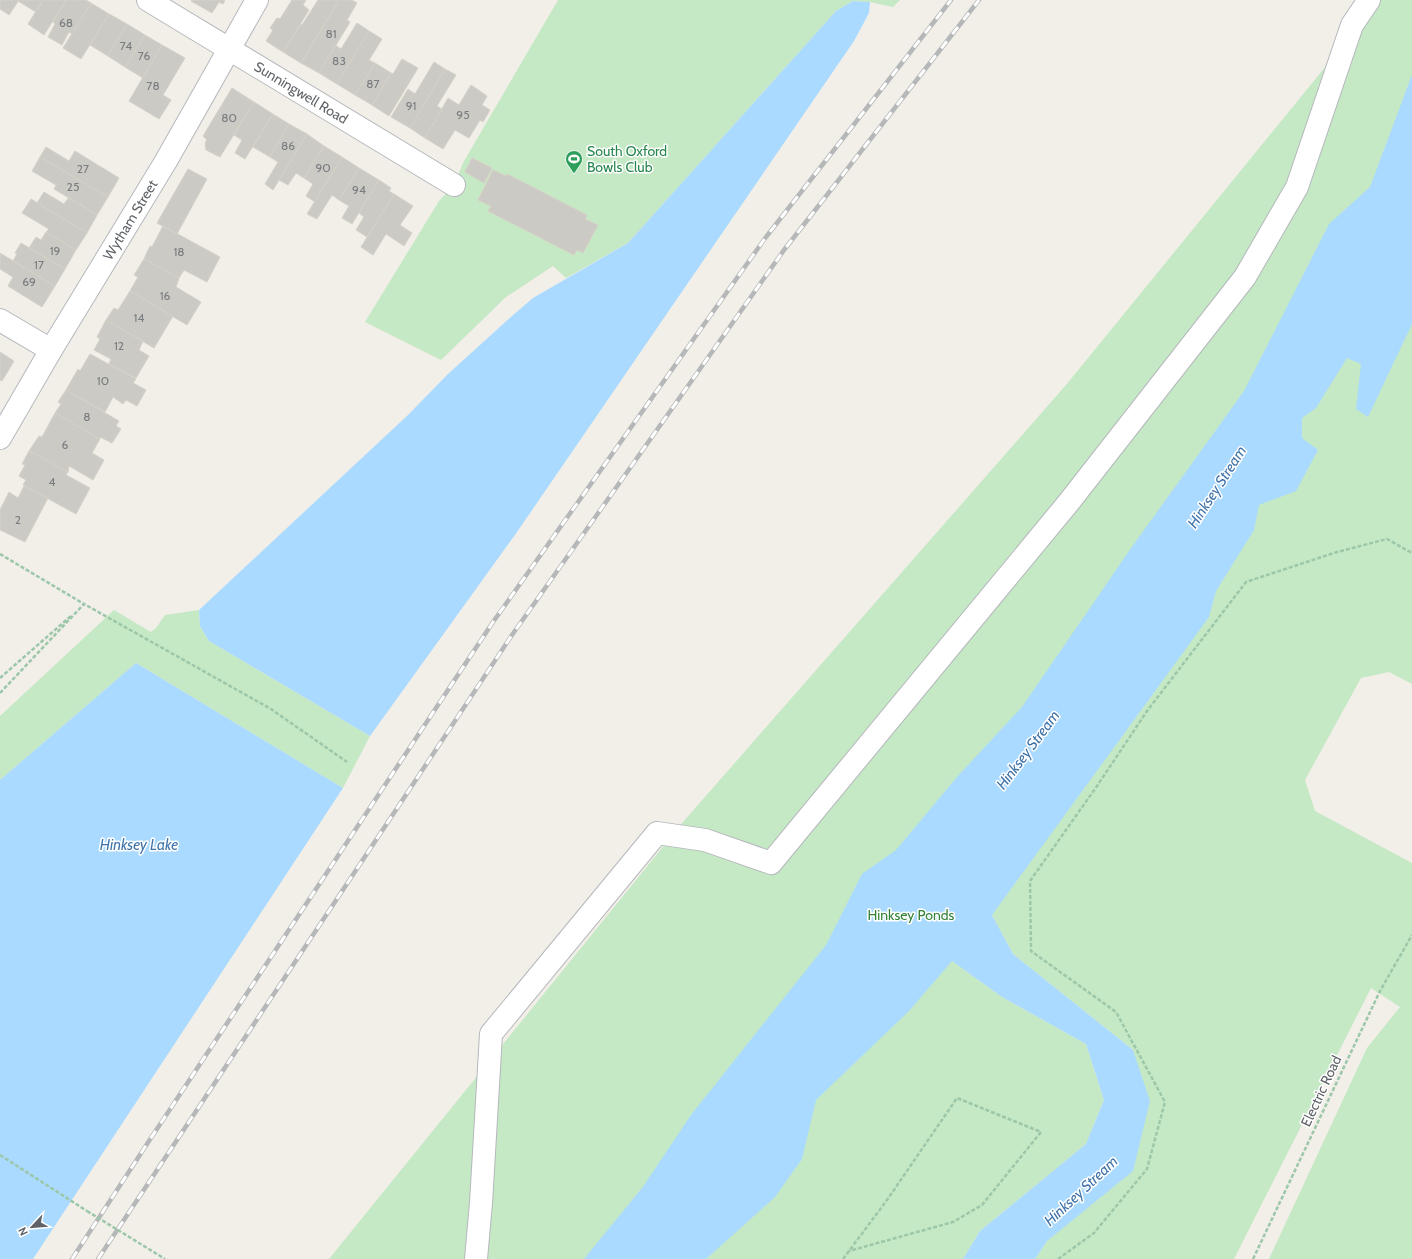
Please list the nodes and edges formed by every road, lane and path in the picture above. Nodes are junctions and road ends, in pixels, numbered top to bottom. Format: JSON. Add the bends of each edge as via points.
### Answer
{"nodes":[{"id":1,"x":148,"y":0,"type":"edge"},
{"id":2,"x":257,"y":0,"type":"edge"},
{"id":3,"x":1368,"y":0,"type":"edge"},
{"id":4,"x":230,"y":49,"type":"junction"},
{"id":5,"x":454,"y":185,"type":"dead end"},
{"id":6,"x":0,"y":320,"type":"edge"},
{"id":7,"x":51,"y":350,"type":"junction"},
{"id":8,"x":0,"y":438,"type":"edge"},
{"id":9,"x":1412,"y":553,"type":"edge"},
{"id":10,"x":0,"y":554,"type":"edge"},
{"id":11,"x":84,"y":604,"type":"junction"},
{"id":12,"x":0,"y":678,"type":"edge"},
{"id":13,"x":0,"y":693,"type":"edge"},
{"id":14,"x":347,"y":762,"type":"dead end"},
{"id":15,"x":1412,"y":935,"type":"edge"},
{"id":16,"x":0,"y":1155,"type":"edge"},
{"id":17,"x":849,"y":1252,"type":"junction"},
{"id":18,"x":165,"y":1259,"type":"edge"},
{"id":19,"x":476,"y":1259,"type":"edge"},
{"id":20,"x":843,"y":1259,"type":"edge"},
{"id":21,"x":1058,"y":1259,"type":"edge"},
{"id":22,"x":1253,"y":1259,"type":"edge"}],
"edges":[{"from":1,"to":4,"type":"street","name":"Sunningwell Road"},
{"from":2,"to":4,"type":"street","name":"Wytham Street"},
{"from":3,"to":19,"type":"street","via":[[1352,25],[1297,187],[1245,277],[1068,502],[771,863],[705,840],[657,833],[491,1034]]},
{"from":4,"to":5,"type":"street","name":"Sunningwell Road"},
{"from":4,"to":7,"type":"street","name":"Wytham Street","via":[[166,161]]},
{"from":6,"to":7,"type":"street"},
{"from":7,"to":8,"type":"street","name":"Wytham Street"},
{"from":9,"to":21,"type":"path","via":[[1387,539],[1337,552],[1246,582],[1147,711],[1030,881],[1031,951],[1116,1012],[1165,1102],[1147,1169],[1094,1233]]},
{"from":10,"to":11,"type":"path"},
{"from":11,"to":12,"type":"path"},
{"from":11,"to":13,"type":"path"},
{"from":11,"to":14,"type":"path","via":[[271,709]]},
{"from":15,"to":22,"type":"path","name":"Electric Road","via":[[1380,991]]},
{"from":16,"to":18,"type":"path","bridge":true},
{"from":17,"to":17,"type":"path","via":[[953,1222],[982,1205],[1041,1132],[957,1098]]},
{"from":17,"to":20,"type":"path"}]}
